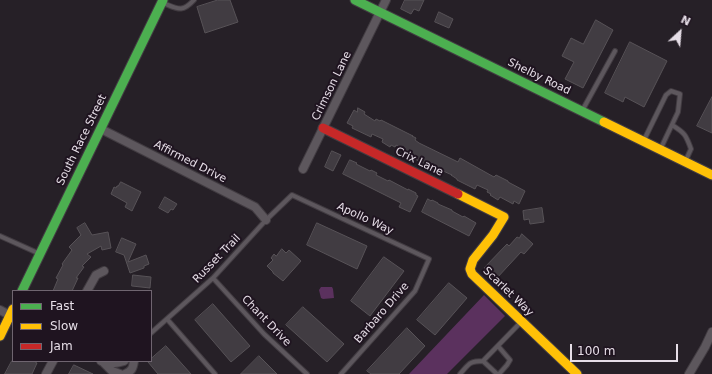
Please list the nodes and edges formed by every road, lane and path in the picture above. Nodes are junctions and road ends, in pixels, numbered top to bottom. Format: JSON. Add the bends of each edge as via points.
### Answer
{"nodes":[{"id":1,"x":194,"y":0,"type":"edge"},
{"id":2,"x":355,"y":0,"type":"edge"},
{"id":3,"x":386,"y":0,"type":"edge"},
{"id":4,"x":163,"y":1,"type":"edge"},
{"id":5,"x":380,"y":12,"type":"junction"},
{"id":6,"x":615,"y":51,"type":"dead end"},
{"id":7,"x":582,"y":111,"type":"junction"},
{"id":8,"x":672,"y":125,"type":"junction"},
{"id":9,"x":323,"y":128,"type":"junction"},
{"id":10,"x":101,"y":129,"type":"junction"},
{"id":11,"x":643,"y":141,"type":"junction"},
{"id":12,"x":660,"y":150,"type":"junction"},
{"id":13,"x":685,"y":162,"type":"junction"},
{"id":14,"x":303,"y":169,"type":"dead end"},
{"id":15,"x":712,"y":175,"type":"edge"},
{"id":16,"x":292,"y":195,"type":"joint"},
{"id":17,"x":504,"y":217,"type":"joint"},
{"id":18,"x":266,"y":220,"type":"junction"},
{"id":19,"x":0,"y":236,"type":"edge"},
{"id":20,"x":40,"y":254,"type":"junction"},
{"id":21,"x":429,"y":259,"type":"joint"},
{"id":22,"x":104,"y":271,"type":"dead end"},
{"id":23,"x":213,"y":278,"type":"junction"},
{"id":24,"x":22,"y":290,"type":"edge"},
{"id":25,"x":88,"y":290,"type":"edge"},
{"id":26,"x":0,"y":310,"type":"edge"},
{"id":27,"x":12,"y":314,"type":"edge"},
{"id":28,"x":166,"y":319,"type":"junction"},
{"id":29,"x":522,"y":321,"type":"junction"},
{"id":30,"x":152,"y":332,"type":"edge"},
{"id":31,"x":712,"y":332,"type":"edge"},
{"id":32,"x":0,"y":336,"type":"edge"},
{"id":33,"x":498,"y":346,"type":"junction"},
{"id":34,"x":483,"y":361,"type":"junction"},
{"id":35,"x":52,"y":362,"type":"edge"},
{"id":36,"x":103,"y":362,"type":"edge"},
{"id":37,"x":106,"y":362,"type":"edge"},
{"id":38,"x":122,"y":362,"type":"edge"},
{"id":39,"x":134,"y":362,"type":"edge"},
{"id":40,"x":46,"y":374,"type":"edge"},
{"id":41,"x":120,"y":374,"type":"edge"},
{"id":42,"x":125,"y":374,"type":"edge"},
{"id":43,"x":216,"y":374,"type":"edge"},
{"id":44,"x":307,"y":374,"type":"edge"},
{"id":45,"x":341,"y":374,"type":"edge"},
{"id":46,"x":460,"y":374,"type":"edge"},
{"id":47,"x":498,"y":374,"type":"edge"},
{"id":48,"x":577,"y":374,"type":"edge"},
{"id":49,"x":689,"y":374,"type":"edge"}],
"edges":[{"from":1,"to":4,"type":"lane","via":[[186,8],[181,9]]},
{"from":2,"to":5,"type":"street","name":"Shelby Road"},
{"from":3,"to":5,"type":"street","name":"Crimson Lane"},
{"from":4,"to":10,"type":"street","name":"South Race Street"},
{"from":5,"to":7,"type":"street","name":"Shelby Road"},
{"from":5,"to":9,"type":"street","name":"Crimson Lane"},
{"from":6,"to":7,"type":"lane"},
{"from":7,"to":11,"type":"street","name":"Shelby Road"},
{"from":8,"to":11,"type":"lane","via":[[678,112],[680,94],[671,91],[666,95]]},
{"from":8,"to":12,"type":"lane"},
{"from":8,"to":13,"type":"lane","via":[[687,137],[691,149]]},
{"from":9,"to":14,"type":"street","name":"Crimson Lane"},
{"from":9,"to":17,"type":"street","name":"Crix Lane"},
{"from":10,"to":18,"type":"street","name":"Affirmed Drive","via":[[255,207]]},
{"from":10,"to":20,"type":"street","name":"South Race Street"},
{"from":11,"to":12,"type":"street","name":"Shelby Road"},
{"from":12,"to":13,"type":"street","name":"Shelby Road"},
{"from":13,"to":15,"type":"street","name":"Shelby Road"},
{"from":16,"to":18,"type":"lane","name":"Russet Trail"},
{"from":16,"to":21,"type":"lane","name":"Apollo Way"},
{"from":17,"to":29,"type":"street","name":"Scarlet Way","via":[[473,260],[470,269],[472,274]]},
{"from":18,"to":23,"type":"lane","name":"Russet Trail"},
{"from":19,"to":20,"type":"lane"},
{"from":20,"to":24,"type":"street","name":"South Race Street"},
{"from":21,"to":45,"type":"lane","name":"Barbaro Drive","via":[[416,291]]},
{"from":22,"to":25,"type":"street","via":[[96,275]]},
{"from":23,"to":28,"type":"lane","name":"Russet Trail"},
{"from":23,"to":44,"type":"lane","name":"Chant Drive","via":[[264,334]]},
{"from":26,"to":27,"type":"street"},
{"from":27,"to":32,"type":"street"},
{"from":28,"to":30,"type":"lane","name":"Russet Trail"},
{"from":28,"to":43,"type":"lane"},
{"from":29,"to":33,"type":"lane"},
{"from":29,"to":48,"type":"street","name":"Scarlet Way"},
{"from":31,"to":49,"type":"street"},
{"from":33,"to":34,"type":"lane"},
{"from":33,"to":47,"type":"lane","via":[[510,360]]},
{"from":34,"to":46,"type":"lane","via":[[471,362]]},
{"from":34,"to":47,"type":"lane"},
{"from":35,"to":40,"type":"street"},
{"from":36,"to":41,"type":"street","via":[[112,371]]},
{"from":37,"to":38,"type":"street"},
{"from":39,"to":42,"type":"street","via":[[130,372]]}]}
